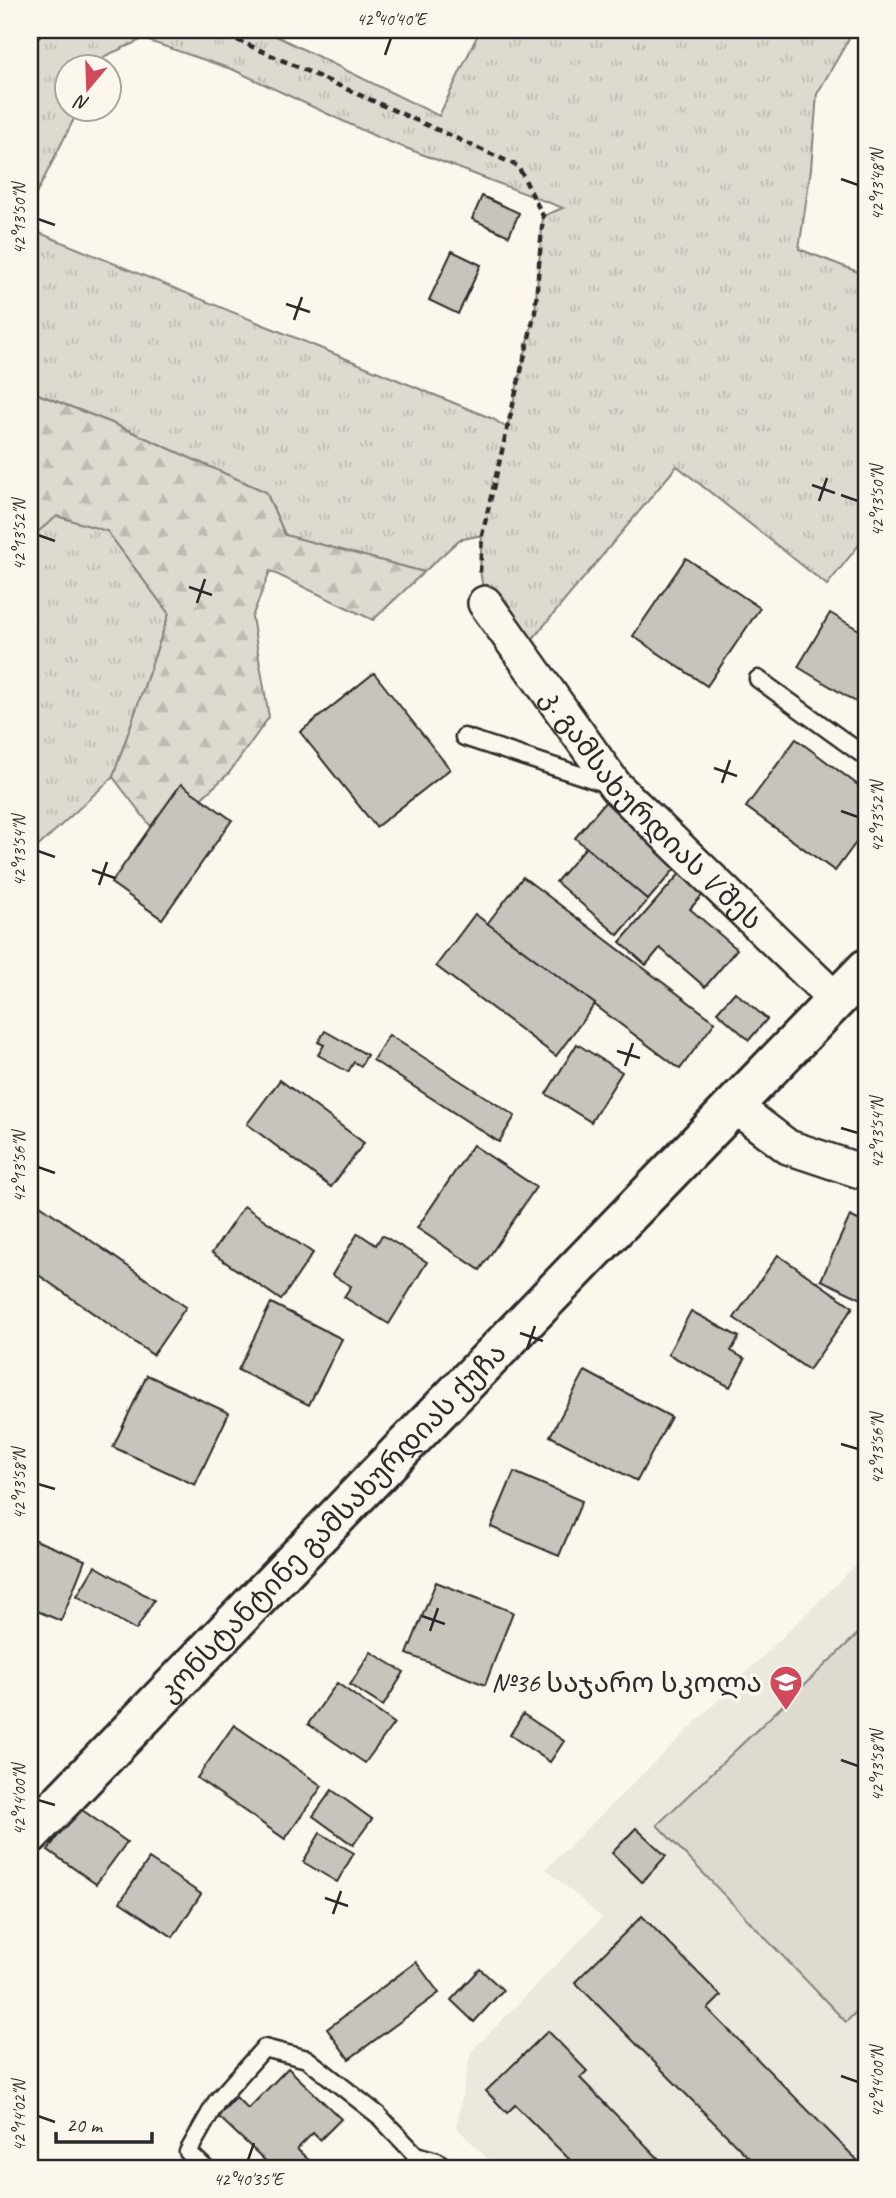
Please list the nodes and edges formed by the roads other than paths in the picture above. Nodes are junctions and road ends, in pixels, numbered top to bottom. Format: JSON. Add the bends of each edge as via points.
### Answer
{"nodes":[{"id":1,"x":485,"y":603,"type":"road end"},
{"id":2,"x":758,"y":679,"type":"dead end"},
{"id":3,"x":464,"y":737,"type":"dead end"},
{"id":4,"x":866,"y":757,"type":"edge"},
{"id":5,"x":616,"y":787,"type":"junction"},
{"id":6,"x":866,"y":969,"type":"edge"},
{"id":7,"x":835,"y":999,"type":"junction"},
{"id":8,"x":733,"y":1105,"type":"junction"},
{"id":9,"x":866,"y":1173,"type":"edge"},
{"id":10,"x":30,"y":1834,"type":"edge"},
{"id":11,"x":205,"y":2168,"type":"edge"},
{"id":12,"x":446,"y":2168,"type":"edge"}],
"edges":[{"from":1,"to":5,"type":"street","name":"კ. გამსახურდიას V შეს"},
{"from":2,"to":4,"type":"lane"},
{"from":3,"to":5,"type":"lane"},
{"from":5,"to":7,"type":"street","name":"კ. გამსახურდიას V შეს"},
{"from":6,"to":7,"type":"street","name":"კონსტანტინე გამსახურდიას ქუჩა"},
{"from":7,"to":8,"type":"street","name":"კონსტანტინე გამსახურდიას ქუჩა"},
{"from":8,"to":9,"type":"street","via":[[788,1147]]},
{"from":8,"to":10,"type":"street","name":"კონსტანტინე გამსახურდიას ქუჩა"},
{"from":11,"to":12,"type":"lane","via":[[188,2152],[216,2101],[264,2048],[307,2059],[378,2115],[416,2155]]}]}
